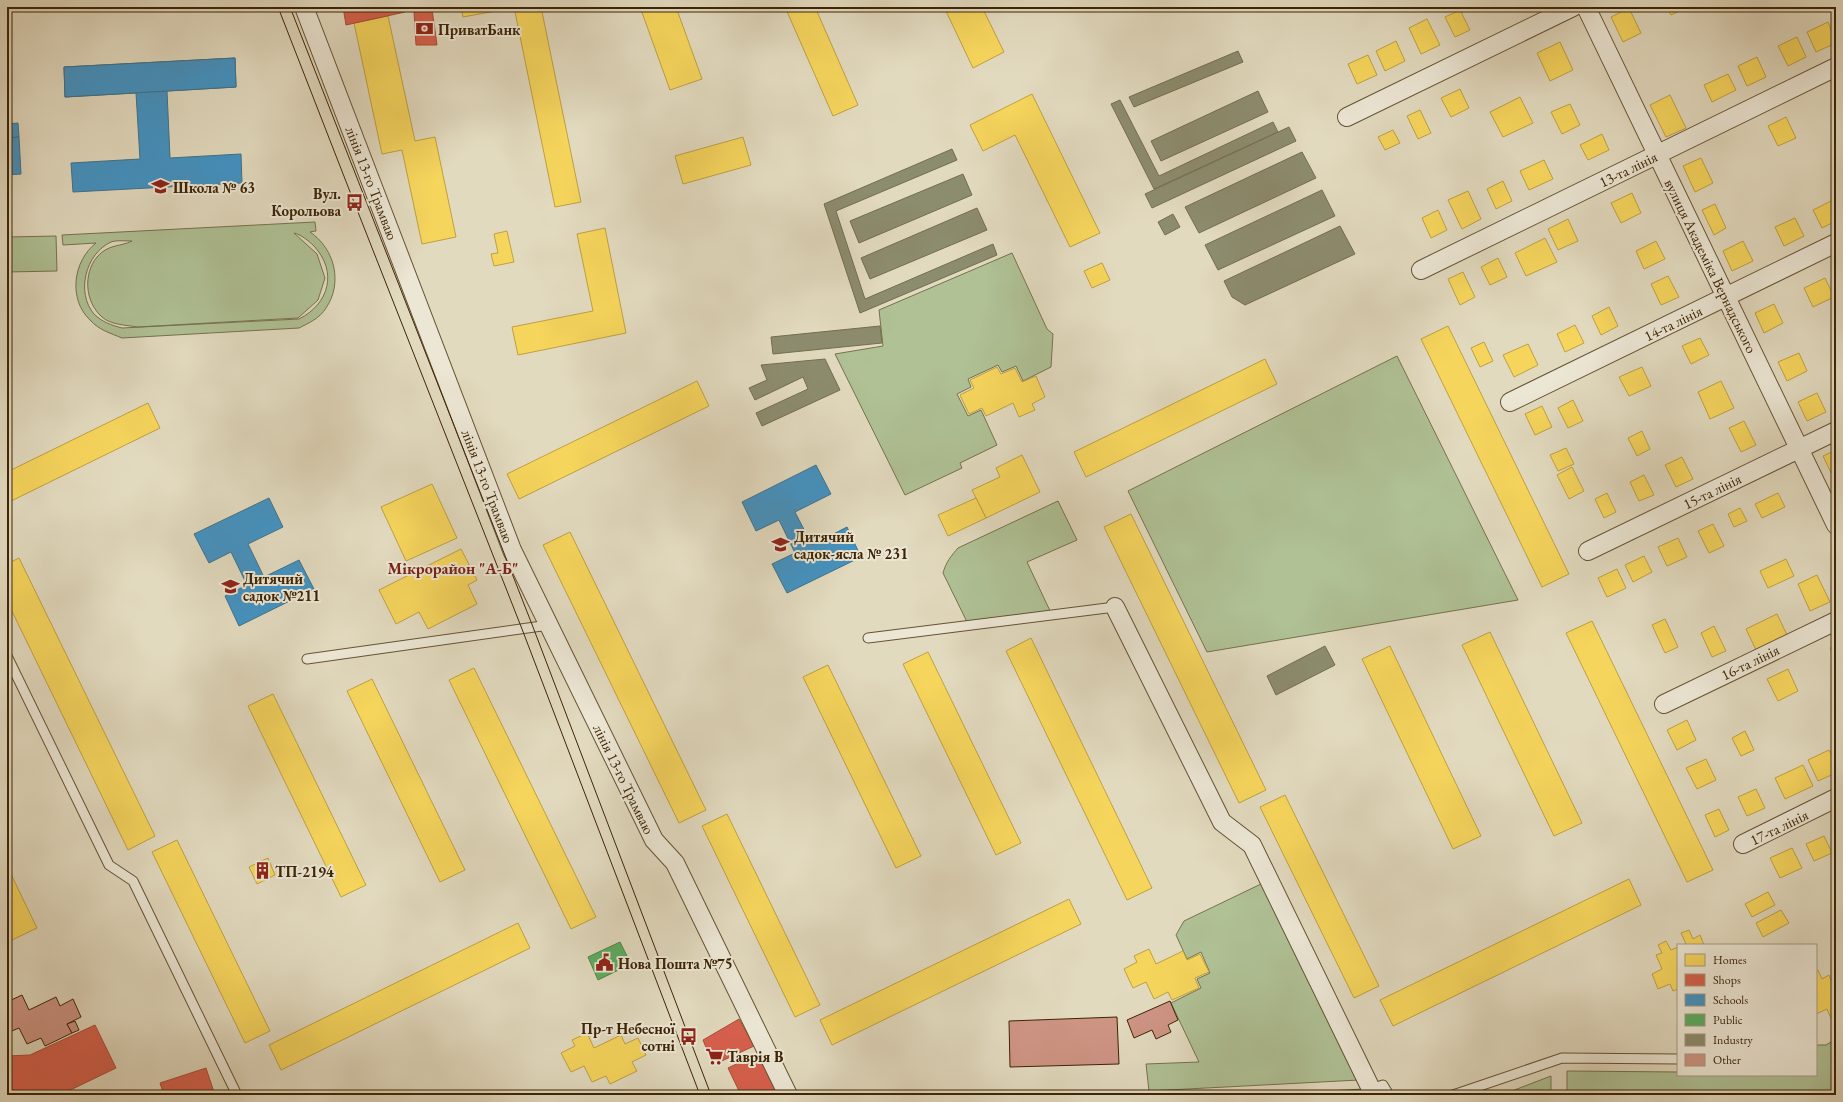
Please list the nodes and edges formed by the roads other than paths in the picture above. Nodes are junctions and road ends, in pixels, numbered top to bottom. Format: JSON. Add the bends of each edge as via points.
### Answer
{"nodes":[{"id":1,"x":304,"y":7,"type":"edge"},
{"id":2,"x":1573,"y":7,"type":"edge"},
{"id":3,"x":1586,"y":7,"type":"edge"},
{"id":4,"x":1836,"y":67,"type":"edge"},
{"id":5,"x":1346,"y":117,"type":"dead end"},
{"id":6,"x":1657,"y":155,"type":"junction"},
{"id":7,"x":1836,"y":244,"type":"edge"},
{"id":8,"x":1421,"y":270,"type":"dead end"},
{"id":9,"x":1726,"y":297,"type":"junction"},
{"id":10,"x":1510,"y":402,"type":"dead end"},
{"id":11,"x":1836,"y":431,"type":"edge"},
{"id":12,"x":1799,"y":449,"type":"junction"},
{"id":13,"x":1836,"y":525,"type":"edge"},
{"id":14,"x":1588,"y":551,"type":"dead end"},
{"id":15,"x":1115,"y":607,"type":"joint"},
{"id":16,"x":1836,"y":621,"type":"edge"},
{"id":17,"x":549,"y":625,"type":"junction"},
{"id":18,"x":868,"y":638,"type":"dead end"},
{"id":19,"x":7,"y":656,"type":"edge"},
{"id":20,"x":307,"y":659,"type":"dead end"},
{"id":21,"x":1664,"y":704,"type":"dead end"},
{"id":22,"x":1836,"y":798,"type":"edge"},
{"id":23,"x":1743,"y":844,"type":"dead end"},
{"id":24,"x":1677,"y":1058,"type":"edge"},
{"id":25,"x":1372,"y":1092,"type":"edge"},
{"id":26,"x":237,"y":1095,"type":"edge"},
{"id":27,"x":788,"y":1095,"type":"edge"},
{"id":28,"x":1389,"y":1095,"type":"edge"},
{"id":29,"x":1453,"y":1095,"type":"edge"}],
"edges":[{"from":1,"to":17,"type":"street","name":"лінія 13-го Трамваю","via":[[512,550]]},
{"from":2,"to":5,"type":"street"},
{"from":3,"to":6,"type":"street","name":"вулиця Академіка Вернадського"},
{"from":4,"to":6,"type":"street","name":"13-та лінія"},
{"from":6,"to":8,"type":"street","name":"13-та лінія"},
{"from":6,"to":9,"type":"street","name":"вулиця Академіка Вернадського"},
{"from":7,"to":9,"type":"street","name":"14-та лінія"},
{"from":9,"to":10,"type":"street","name":"14-та лінія"},
{"from":9,"to":12,"type":"street","name":"вулиця Академіка Вернадського"},
{"from":11,"to":12,"type":"street","name":"15-та лінія"},
{"from":12,"to":13,"type":"street","name":"вулиця Академіка Вернадського"},
{"from":12,"to":14,"type":"street","name":"15-та лінія"},
{"from":15,"to":18,"type":"lane"},
{"from":15,"to":25,"type":"street","via":[[1222,822],[1252,845]]},
{"from":16,"to":21,"type":"street","name":"16-та лінія"},
{"from":17,"to":20,"type":"lane"},
{"from":17,"to":27,"type":"street","name":"лінія 13-го Трамваю","via":[[654,840],[675,863]]},
{"from":19,"to":26,"type":"lane","via":[[109,865],[133,881]]},
{"from":22,"to":23,"type":"street","name":"17-та лінія"},
{"from":24,"to":29,"type":"lane","via":[[1562,1058]]},
{"from":25,"to":28,"type":"lane","via":[[1382,1085]]}]}
